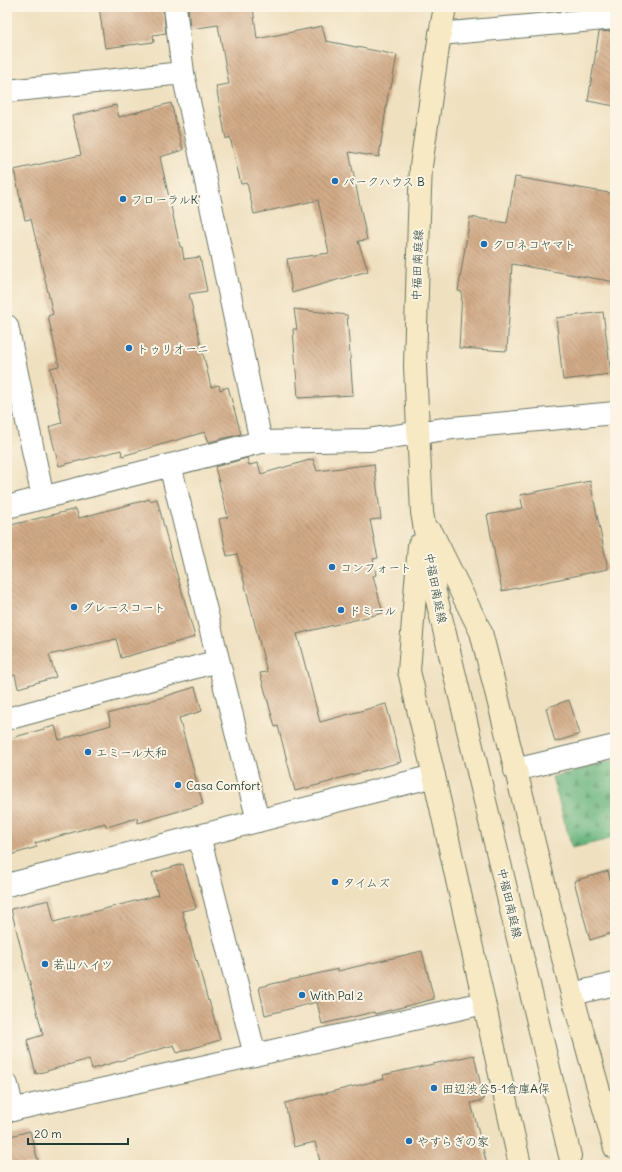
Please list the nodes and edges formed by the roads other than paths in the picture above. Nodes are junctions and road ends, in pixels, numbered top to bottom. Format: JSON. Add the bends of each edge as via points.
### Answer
{"nodes":[{"id":1,"x":175,"y":7,"type":"edge"},
{"id":2,"x":445,"y":7,"type":"edge"},
{"id":3,"x":615,"y":18,"type":"edge"},
{"id":4,"x":440,"y":34,"type":"junction"},
{"id":5,"x":183,"y":73,"type":"junction"},
{"id":6,"x":7,"y":91,"type":"edge"},
{"id":7,"x":7,"y":326,"type":"edge"},
{"id":8,"x":615,"y":413,"type":"edge"},
{"id":9,"x":418,"y":433,"type":"junction"},
{"id":10,"x":261,"y":442,"type":"junction"},
{"id":11,"x":170,"y":465,"type":"junction"},
{"id":12,"x":43,"y":498,"type":"junction"},
{"id":13,"x":7,"y":507,"type":"edge"},
{"id":14,"x":422,"y":512,"type":"junction"},
{"id":15,"x":218,"y":661,"type":"junction"},
{"id":16,"x":7,"y":719,"type":"edge"},
{"id":17,"x":615,"y":746,"type":"edge"},
{"id":18,"x":515,"y":770,"type":"junction"},
{"id":19,"x":434,"y":776,"type":"junction"},
{"id":20,"x":258,"y":821,"type":"junction"},
{"id":21,"x":199,"y":836,"type":"junction"},
{"id":22,"x":7,"y":885,"type":"edge"},
{"id":23,"x":615,"y":984,"type":"edge"},
{"id":24,"x":572,"y":994,"type":"junction"},
{"id":25,"x":484,"y":1003,"type":"junction"},
{"id":26,"x":255,"y":1055,"type":"junction"},
{"id":27,"x":7,"y":1085,"type":"edge"},
{"id":28,"x":10,"y":1110,"type":"edge"},
{"id":29,"x":615,"y":1148,"type":"edge"},
{"id":30,"x":570,"y":1156,"type":"dead end"},
{"id":31,"x":520,"y":1165,"type":"edge"}],
"edges":[{"from":1,"to":5,"type":"street"},
{"from":2,"to":4,"type":"street","name":"中福田南庭線"},
{"from":3,"to":4,"type":"street"},
{"from":4,"to":9,"type":"street","name":"中福田南庭線","via":[[421,173],[415,366]]},
{"from":5,"to":6,"type":"street"},
{"from":5,"to":10,"type":"street"},
{"from":7,"to":12,"type":"street"},
{"from":8,"to":9,"type":"street"},
{"from":9,"to":10,"type":"street","via":[[368,440]]},
{"from":9,"to":14,"type":"street","name":"中福田南庭線"},
{"from":10,"to":11,"type":"street"},
{"from":11,"to":12,"type":"street"},
{"from":11,"to":15,"type":"street"},
{"from":12,"to":13,"type":"street"},
{"from":14,"to":18,"type":"street","via":[[481,632]]},
{"from":14,"to":19,"type":"street","via":[[409,671]]},
{"from":14,"to":30,"type":"street","name":"中福田南庭線","via":[[435,592]]},
{"from":15,"to":16,"type":"street"},
{"from":15,"to":20,"type":"street"},
{"from":17,"to":18,"type":"street"},
{"from":18,"to":24,"type":"street"},
{"from":19,"to":20,"type":"street"},
{"from":19,"to":25,"type":"street"},
{"from":20,"to":21,"type":"street"},
{"from":21,"to":22,"type":"street"},
{"from":21,"to":26,"type":"street"},
{"from":23,"to":24,"type":"street"},
{"from":24,"to":29,"type":"street"},
{"from":25,"to":26,"type":"street"},
{"from":25,"to":31,"type":"street"},
{"from":26,"to":28,"type":"street"},
{"from":27,"to":28,"type":"street"}]}
